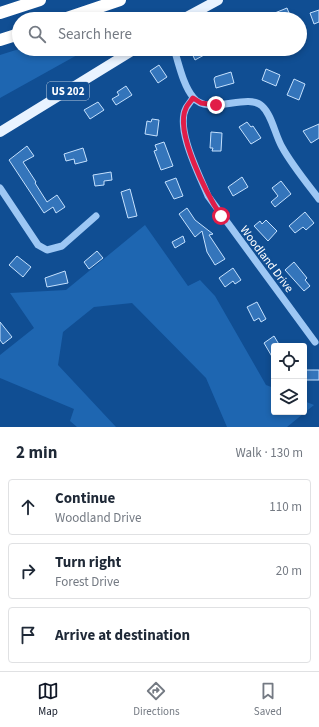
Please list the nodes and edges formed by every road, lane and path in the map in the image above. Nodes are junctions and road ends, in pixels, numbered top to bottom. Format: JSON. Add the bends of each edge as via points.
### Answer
{"nodes":[{"id":1,"x":40,"y":0,"type":"edge"},
{"id":2,"x":120,"y":0,"type":"edge"},
{"id":3,"x":218,"y":0,"type":"edge"},
{"id":4,"x":85,"y":12,"type":"edge"},
{"id":5,"x":196,"y":12,"type":"edge"},
{"id":6,"x":0,"y":13,"type":"edge"},
{"id":7,"x":12,"y":36,"type":"edge"},
{"id":8,"x":0,"y":40,"type":"edge"},
{"id":9,"x":124,"y":56,"type":"edge"},
{"id":10,"x":177,"y":56,"type":"edge"},
{"id":11,"x":193,"y":98,"type":"junction"},
{"id":12,"x":0,"y":132,"type":"edge"},
{"id":13,"x":0,"y":188,"type":"edge"},
{"id":14,"x":319,"y":199,"type":"edge"},
{"id":15,"x":96,"y":216,"type":"dead end"},
{"id":16,"x":315,"y":342,"type":"dead end"}],
"edges":[{"from":1,"to":6,"type":"highway"},
{"from":2,"to":4,"type":"highway"},
{"from":3,"to":5,"type":"main road"},
{"from":7,"to":8,"type":"highway"},
{"from":9,"to":12,"type":"main road","number":"US 202"},
{"from":10,"to":11,"type":"street"},
{"from":11,"to":14,"type":"street","via":[[201,103],[216,105],[250,102],[260,104],[289,159]]},
{"from":11,"to":16,"type":"street","name":"Woodland Drive","via":[[186,108],[184,129],[208,196]]},
{"from":13,"to":15,"type":"street","via":[[38,245],[47,250],[62,246]]}]}
